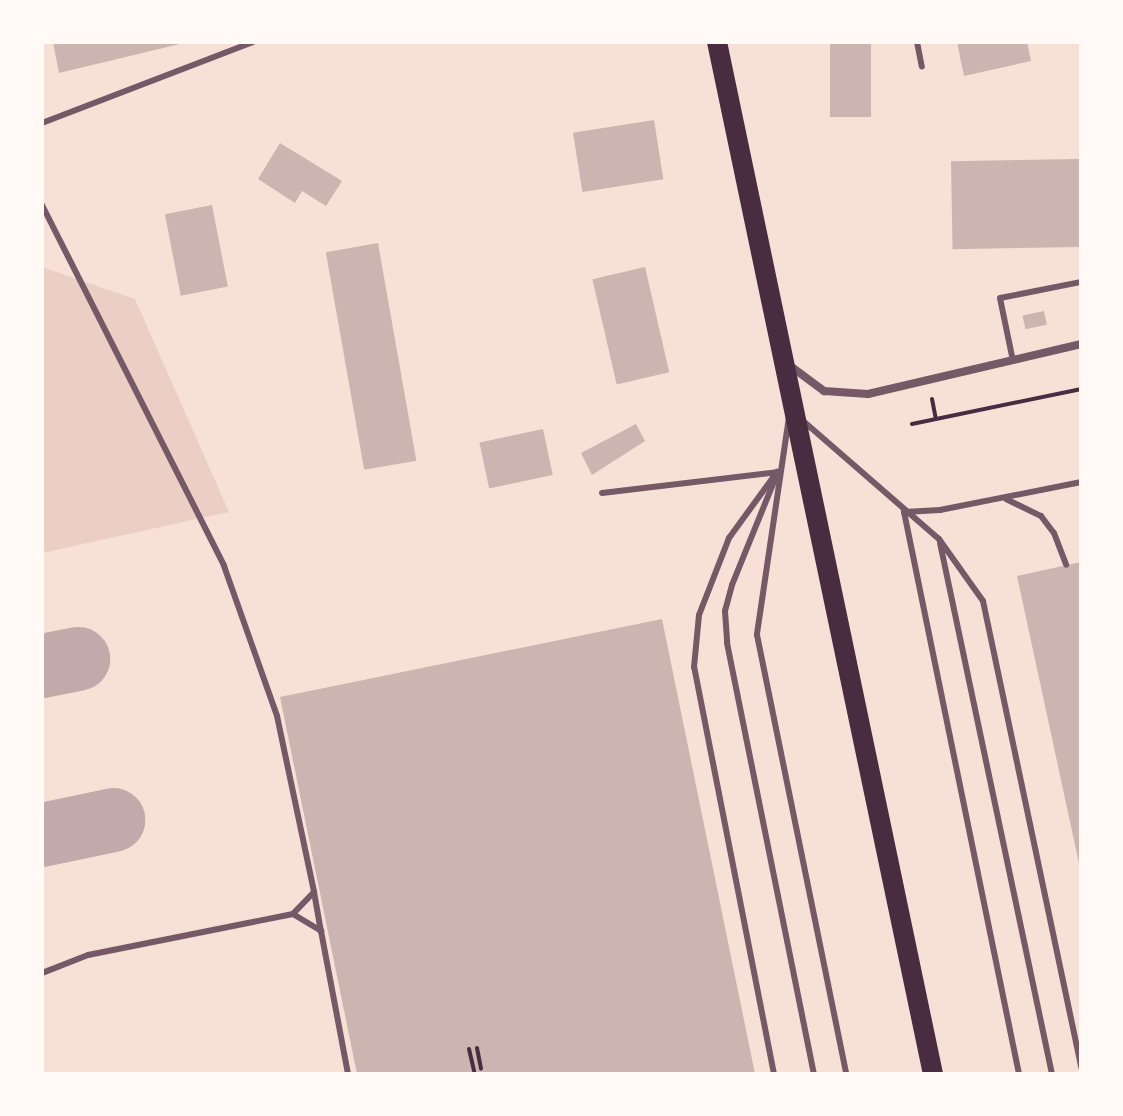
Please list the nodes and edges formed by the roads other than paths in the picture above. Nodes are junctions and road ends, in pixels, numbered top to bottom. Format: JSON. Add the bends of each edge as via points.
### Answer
{"nodes":[{"id":1,"x":253,"y":42,"type":"edge"},
{"id":2,"x":717,"y":42,"type":"edge"},
{"id":3,"x":917,"y":42,"type":"edge"},
{"id":4,"x":922,"y":67,"type":"dead end"},
{"id":5,"x":42,"y":123,"type":"edge"},
{"id":6,"x":42,"y":205,"type":"edge"},
{"id":7,"x":1081,"y":282,"type":"edge"},
{"id":8,"x":1081,"y":344,"type":"edge"},
{"id":9,"x":779,"y":353,"type":"junction"},
{"id":10,"x":1013,"y":361,"type":"junction"},
{"id":11,"x":790,"y":410,"type":"junction"},
{"id":12,"x":777,"y":472,"type":"junction"},
{"id":13,"x":1081,"y":482,"type":"edge"},
{"id":14,"x":1067,"y":486,"type":"junction"},
{"id":15,"x":1081,"y":490,"type":"edge"},
{"id":16,"x":602,"y":493,"type":"dead end"},
{"id":17,"x":1003,"y":498,"type":"junction"},
{"id":18,"x":904,"y":512,"type":"junction"},
{"id":19,"x":939,"y":539,"type":"junction"},
{"id":20,"x":1066,"y":565,"type":"dead end"},
{"id":21,"x":314,"y":892,"type":"junction"},
{"id":22,"x":293,"y":914,"type":"junction"},
{"id":23,"x":321,"y":931,"type":"junction"},
{"id":24,"x":42,"y":973,"type":"edge"},
{"id":25,"x":1081,"y":1068,"type":"edge"},
{"id":26,"x":348,"y":1074,"type":"edge"},
{"id":27,"x":774,"y":1074,"type":"edge"},
{"id":28,"x":814,"y":1074,"type":"edge"},
{"id":29,"x":846,"y":1074,"type":"edge"},
{"id":30,"x":933,"y":1074,"type":"edge"},
{"id":31,"x":1019,"y":1074,"type":"edge"},
{"id":32,"x":1052,"y":1074,"type":"edge"}],
"edges":[{"from":1,"to":5,"type":"lane"},
{"from":2,"to":9,"type":"main road"},
{"from":3,"to":4,"type":"lane"},
{"from":6,"to":21,"type":"lane","via":[[224,566],[277,716]]},
{"from":7,"to":10,"type":"lane","via":[[1000,298]]},
{"from":8,"to":10,"type":"street"},
{"from":9,"to":10,"type":"street","via":[[824,391],[868,394]]},
{"from":9,"to":11,"type":"main road"},
{"from":11,"to":12,"type":"lane"},
{"from":11,"to":18,"type":"lane"},
{"from":11,"to":30,"type":"main road"},
{"from":12,"to":16,"type":"lane"},
{"from":12,"to":27,"type":"lane","via":[[729,538],[699,615],[694,667]]},
{"from":12,"to":28,"type":"lane","via":[[725,611],[727,643]]},
{"from":12,"to":29,"type":"lane","via":[[774,534],[757,635]]},
{"from":13,"to":14,"type":"lane"},
{"from":14,"to":15,"type":"lane"},
{"from":14,"to":17,"type":"lane"},
{"from":17,"to":18,"type":"lane"},
{"from":17,"to":20,"type":"lane","via":[[1041,516]]},
{"from":18,"to":19,"type":"lane"},
{"from":18,"to":31,"type":"lane"},
{"from":19,"to":25,"type":"lane","via":[[983,601]]},
{"from":19,"to":32,"type":"lane"},
{"from":21,"to":22,"type":"lane"},
{"from":21,"to":23,"type":"lane"},
{"from":22,"to":23,"type":"lane"},
{"from":22,"to":24,"type":"lane","via":[[88,955]]},
{"from":23,"to":26,"type":"lane"}]}
